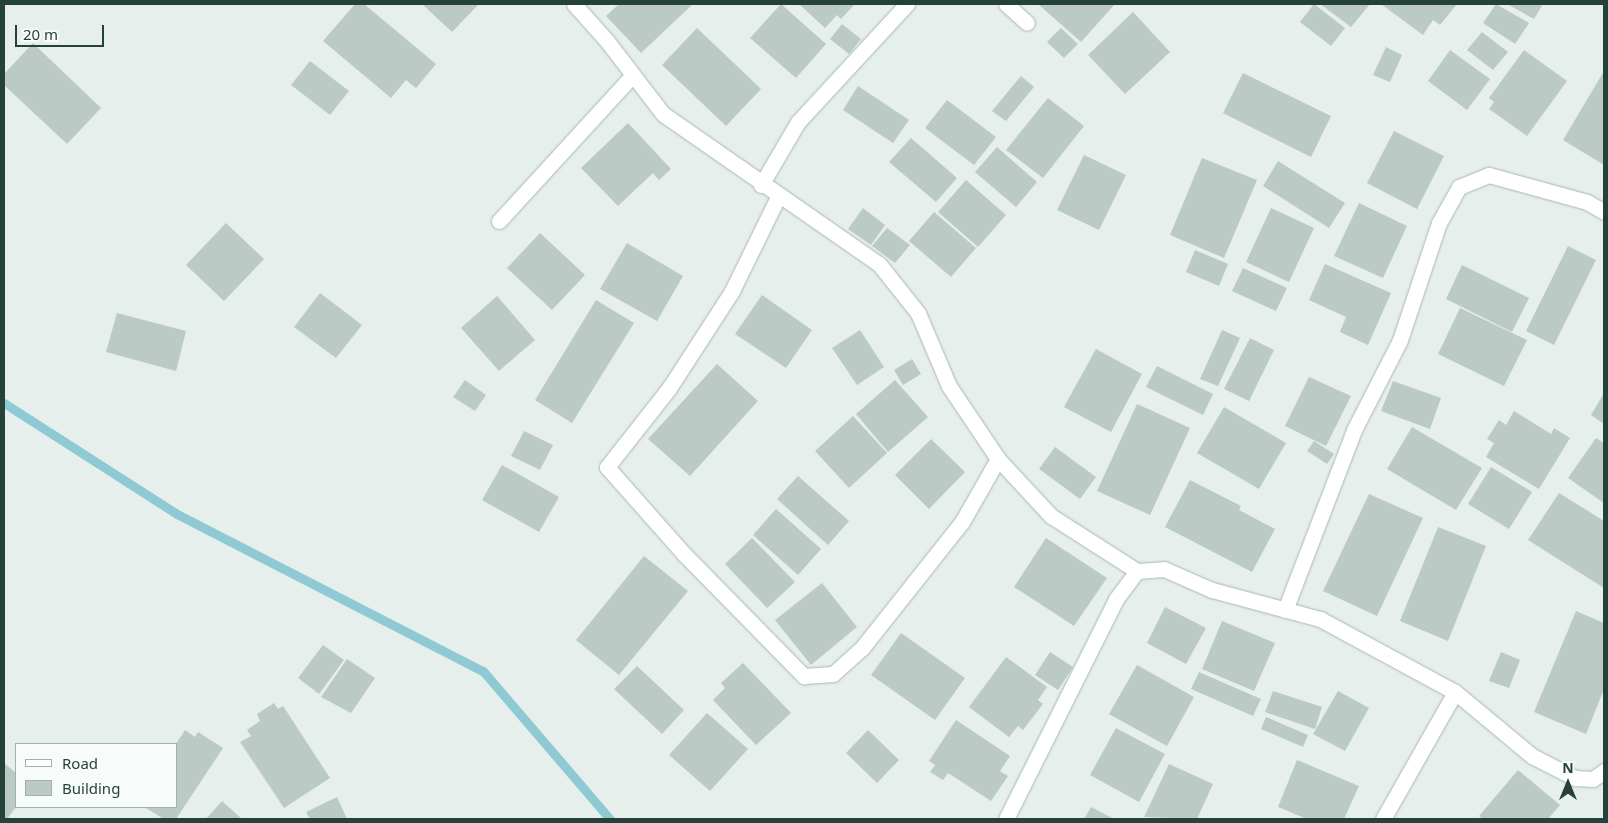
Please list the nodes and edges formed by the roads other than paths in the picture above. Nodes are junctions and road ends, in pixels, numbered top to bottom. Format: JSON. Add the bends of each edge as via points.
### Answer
{"nodes":[{"id":1,"x":574,"y":4,"type":"edge"},
{"id":2,"x":907,"y":4,"type":"edge"},
{"id":3,"x":1006,"y":4,"type":"edge"},
{"id":4,"x":1027,"y":23,"type":"dead end"},
{"id":5,"x":633,"y":75,"type":"junction"},
{"id":6,"x":761,"y":185,"type":"junction"},
{"id":7,"x":778,"y":197,"type":"junction"},
{"id":8,"x":1604,"y":212,"type":"edge"},
{"id":9,"x":499,"y":221,"type":"dead end"},
{"id":10,"x":998,"y":459,"type":"junction"},
{"id":11,"x":1137,"y":571,"type":"junction"},
{"id":12,"x":1285,"y":610,"type":"junction"},
{"id":13,"x":1454,"y":692,"type":"junction"},
{"id":14,"x":1604,"y":771,"type":"edge"},
{"id":15,"x":1006,"y":819,"type":"edge"},
{"id":16,"x":1383,"y":819,"type":"edge"}],
"edges":[{"from":1,"to":5,"type":"street"},
{"from":2,"to":6,"type":"street","via":[[798,122]]},
{"from":3,"to":4,"type":"street"},
{"from":5,"to":6,"type":"street","via":[[663,114]]},
{"from":5,"to":9,"type":"street"},
{"from":6,"to":7,"type":"street"},
{"from":7,"to":10,"type":"street","via":[[879,264],[918,313],[949,386]]},
{"from":7,"to":10,"type":"street","via":[[732,292],[670,387],[607,467],[683,553],[804,676],[833,674],[862,648],[962,522]]},
{"from":8,"to":12,"type":"street","via":[[1587,202],[1489,176],[1459,187],[1439,223],[1400,340],[1354,430]]},
{"from":10,"to":11,"type":"street","via":[[1051,516]]},
{"from":11,"to":12,"type":"street","via":[[1164,569],[1212,590]]},
{"from":11,"to":15,"type":"street","via":[[1116,599]]},
{"from":12,"to":13,"type":"street","via":[[1320,620]]},
{"from":13,"to":14,"type":"street","via":[[1532,756],[1575,778],[1594,779]]},
{"from":13,"to":16,"type":"street"}]}
